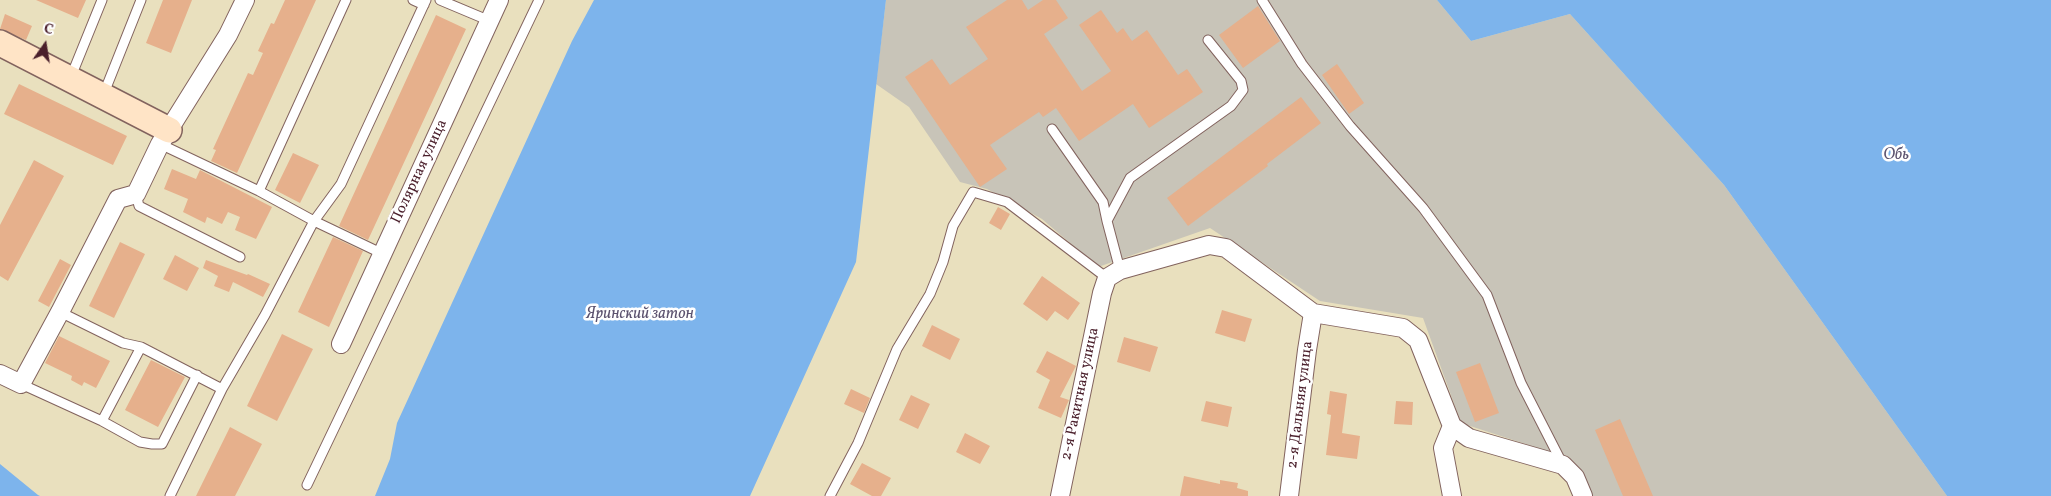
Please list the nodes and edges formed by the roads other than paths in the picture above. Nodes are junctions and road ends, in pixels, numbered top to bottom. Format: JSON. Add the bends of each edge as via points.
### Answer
{"nodes":[{"id":1,"x":102,"y":0,"type":"edge"},
{"id":2,"x":141,"y":0,"type":"edge"},
{"id":3,"x":245,"y":0,"type":"edge"},
{"id":4,"x":346,"y":0,"type":"edge"},
{"id":5,"x":413,"y":0,"type":"edge"},
{"id":6,"x":440,"y":0,"type":"edge"},
{"id":7,"x":499,"y":0,"type":"edge"},
{"id":8,"x":539,"y":0,"type":"edge"},
{"id":9,"x":1262,"y":0,"type":"edge"},
{"id":10,"x":426,"y":2,"type":"edge"},
{"id":11,"x":490,"y":21,"type":"junction"},
{"id":12,"x":1208,"y":40,"type":"dead end"},
{"id":13,"x":0,"y":43,"type":"edge"},
{"id":14,"x":70,"y":79,"type":"junction"},
{"id":15,"x":102,"y":96,"type":"junction"},
{"id":16,"x":1052,"y":129,"type":"dead end"},
{"id":17,"x":165,"y":137,"type":"junction"},
{"id":18,"x":259,"y":191,"type":"junction"},
{"id":19,"x":136,"y":194,"type":"junction"},
{"id":20,"x":314,"y":221,"type":"junction"},
{"id":21,"x":1107,"y":221,"type":"junction"},
{"id":22,"x":383,"y":254,"type":"junction"},
{"id":23,"x":240,"y":257,"type":"dead end"},
{"id":24,"x":1110,"y":280,"type":"junction"},
{"id":25,"x":60,"y":312,"type":"junction"},
{"id":26,"x":1313,"y":313,"type":"junction"},
{"id":27,"x":341,"y":344,"type":"dead end"},
{"id":28,"x":141,"y":347,"type":"junction"},
{"id":29,"x":0,"y":374,"type":"edge"},
{"id":30,"x":197,"y":375,"type":"junction"},
{"id":31,"x":21,"y":384,"type":"junction"},
{"id":32,"x":222,"y":389,"type":"junction"},
{"id":33,"x":102,"y":422,"type":"junction"},
{"id":34,"x":1452,"y":426,"type":"junction"},
{"id":35,"x":1563,"y":465,"type":"junction"},
{"id":36,"x":307,"y":485,"type":"dead end"},
{"id":37,"x":170,"y":496,"type":"edge"},
{"id":38,"x":830,"y":496,"type":"edge"},
{"id":39,"x":1060,"y":496,"type":"edge"},
{"id":40,"x":1290,"y":496,"type":"edge"},
{"id":41,"x":1452,"y":496,"type":"edge"},
{"id":42,"x":1583,"y":496,"type":"edge"}],
"edges":[{"from":1,"to":14,"type":"lane"},
{"from":2,"to":15,"type":"lane"},
{"from":3,"to":17,"type":"street","via":[[228,35]]},
{"from":4,"to":18,"type":"lane"},
{"from":5,"to":10,"type":"lane"},
{"from":6,"to":11,"type":"lane"},
{"from":7,"to":11,"type":"street","name":"Полярная улица"},
{"from":8,"to":36,"type":"lane"},
{"from":9,"to":35,"type":"lane","via":[[1302,64],[1350,126],[1423,208],[1487,295],[1521,383]]},
{"from":10,"to":20,"type":"lane","via":[[341,184]]},
{"from":11,"to":22,"type":"street","name":"Полярная улица"},
{"from":12,"to":21,"type":"lane","via":[[1241,81],[1242,90],[1231,106],[1130,178]]},
{"from":13,"to":14,"type":"street"},
{"from":14,"to":15,"type":"street"},
{"from":15,"to":17,"type":"street"},
{"from":16,"to":21,"type":"lane","via":[[1102,202]]},
{"from":17,"to":18,"type":"lane"},
{"from":17,"to":19,"type":"street"},
{"from":18,"to":20,"type":"lane"},
{"from":19,"to":23,"type":"lane","via":[[139,206]]},
{"from":19,"to":25,"type":"street","via":[[118,198]]},
{"from":20,"to":22,"type":"lane"},
{"from":20,"to":32,"type":"lane"},
{"from":21,"to":24,"type":"lane"},
{"from":22,"to":27,"type":"street","name":"Полярная улица"},
{"from":24,"to":26,"type":"street","via":[[1209,245],[1226,248]]},
{"from":24,"to":38,"type":"lane","via":[[1007,202],[973,192],[953,226],[930,294],[897,349],[858,443]]},
{"from":24,"to":39,"type":"street","name":"2-я Ракитная улица"},
{"from":25,"to":28,"type":"lane","via":[[123,344]]},
{"from":25,"to":31,"type":"street"},
{"from":26,"to":34,"type":"street","via":[[1403,328],[1418,340]]},
{"from":26,"to":40,"type":"street","name":"2-я Дальняя улица"},
{"from":28,"to":30,"type":"lane"},
{"from":28,"to":33,"type":"lane"},
{"from":29,"to":31,"type":"street"},
{"from":30,"to":32,"type":"lane"},
{"from":30,"to":33,"type":"lane","via":[[162,444],[140,442]]},
{"from":31,"to":33,"type":"lane"},
{"from":32,"to":37,"type":"lane"},
{"from":34,"to":35,"type":"street","via":[[1469,438]]},
{"from":34,"to":41,"type":"street","via":[[1443,448]]},
{"from":35,"to":42,"type":"street","via":[[1575,477]]}]}
